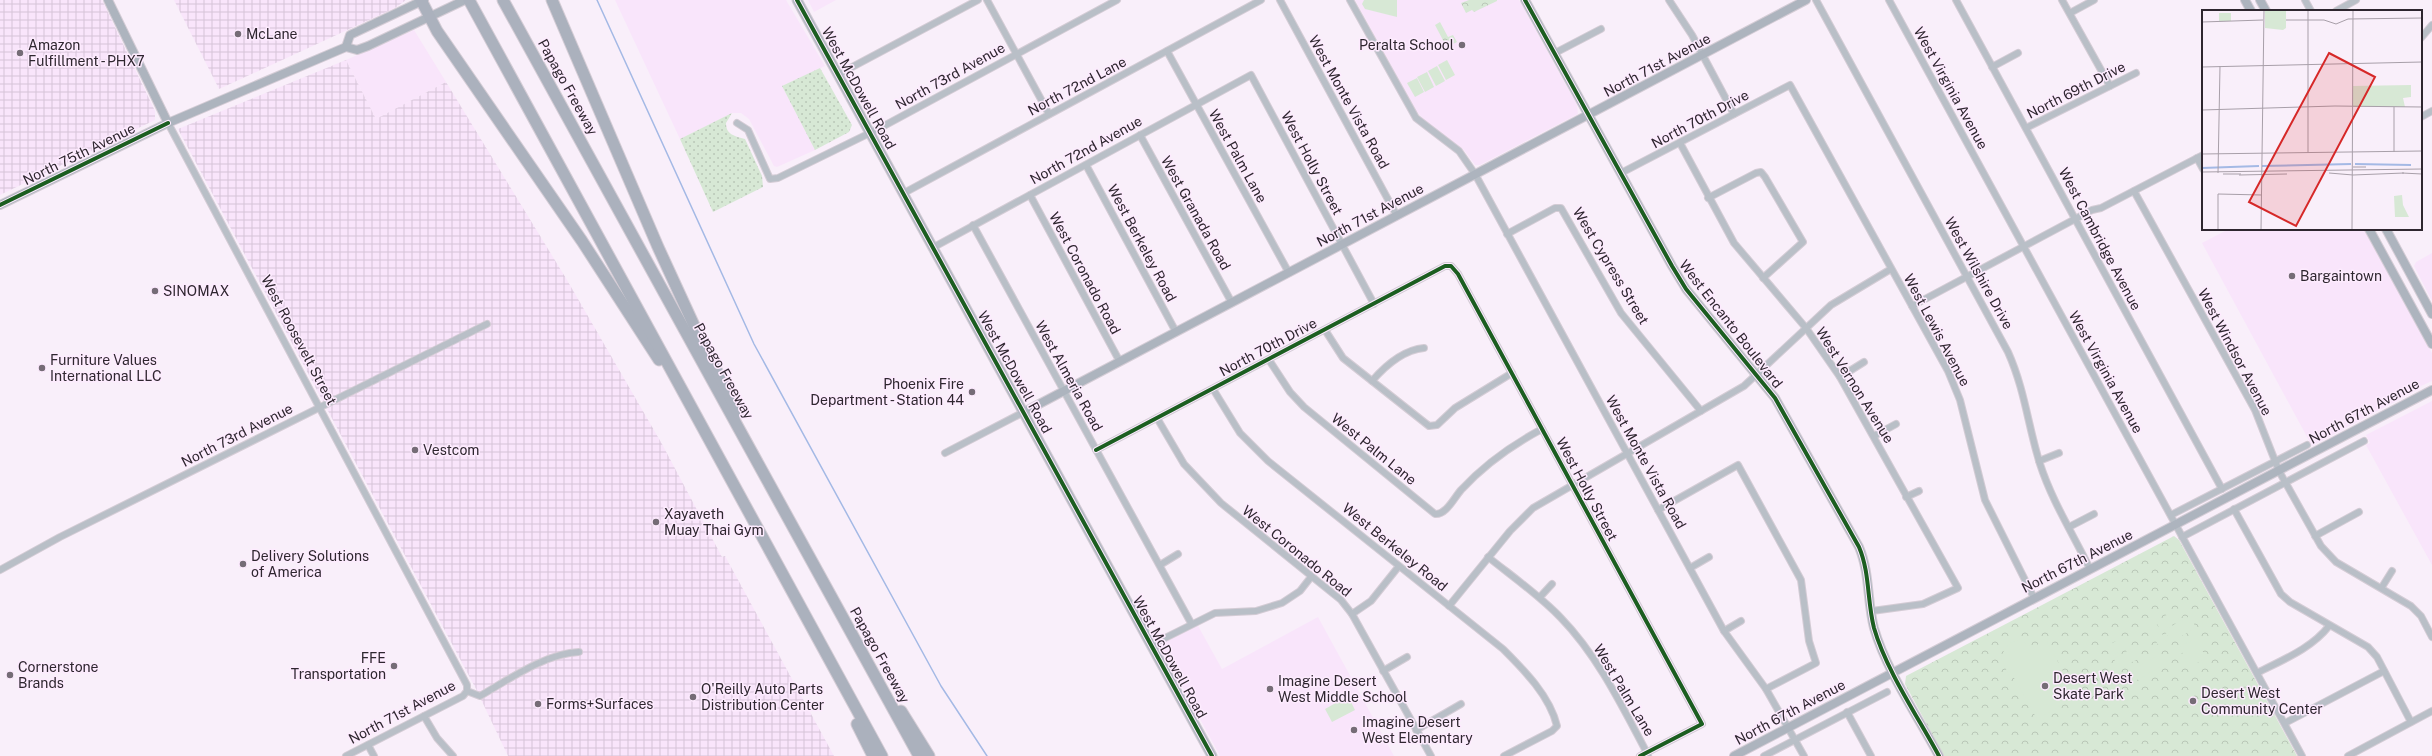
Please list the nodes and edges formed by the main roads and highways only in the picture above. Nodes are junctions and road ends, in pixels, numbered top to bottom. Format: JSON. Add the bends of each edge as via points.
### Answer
{"nodes":[{"id":1,"x":422,"y":0,"type":"edge"},
{"id":2,"x":469,"y":0,"type":"edge"},
{"id":3,"x":503,"y":0,"type":"edge"},
{"id":4,"x":552,"y":0,"type":"edge"},
{"id":5,"x":797,"y":0,"type":"edge"},
{"id":6,"x":716,"y":452,"type":"junction"},
{"id":7,"x":777,"y":498,"type":"junction"},
{"id":8,"x":798,"y":601,"type":"junction"},
{"id":9,"x":861,"y":650,"type":"junction"},
{"id":10,"x":873,"y":756,"type":"edge"},
{"id":11,"x":882,"y":756,"type":"edge"},
{"id":12,"x":919,"y":756,"type":"edge"},
{"id":13,"x":930,"y":756,"type":"edge"},
{"id":14,"x":1212,"y":756,"type":"edge"}],
"edges":[{"from":1,"to":6,"type":"highway","via":[[437,31],[624,304]]},
{"from":2,"to":6,"type":"highway"},
{"from":3,"to":7,"type":"highway","name":"Papago Freeway"},
{"from":4,"to":7,"type":"highway","via":[[658,247]]},
{"from":5,"to":14,"type":"main road","name":"West McDowell Road"},
{"from":6,"to":8,"type":"highway"},
{"from":7,"to":9,"type":"highway","name":"Papago Freeway"},
{"from":8,"to":10,"type":"highway","via":[[829,672]]},
{"from":8,"to":11,"type":"highway"},
{"from":9,"to":12,"type":"highway","name":"Papago Freeway"},
{"from":9,"to":13,"type":"highway"}]}
